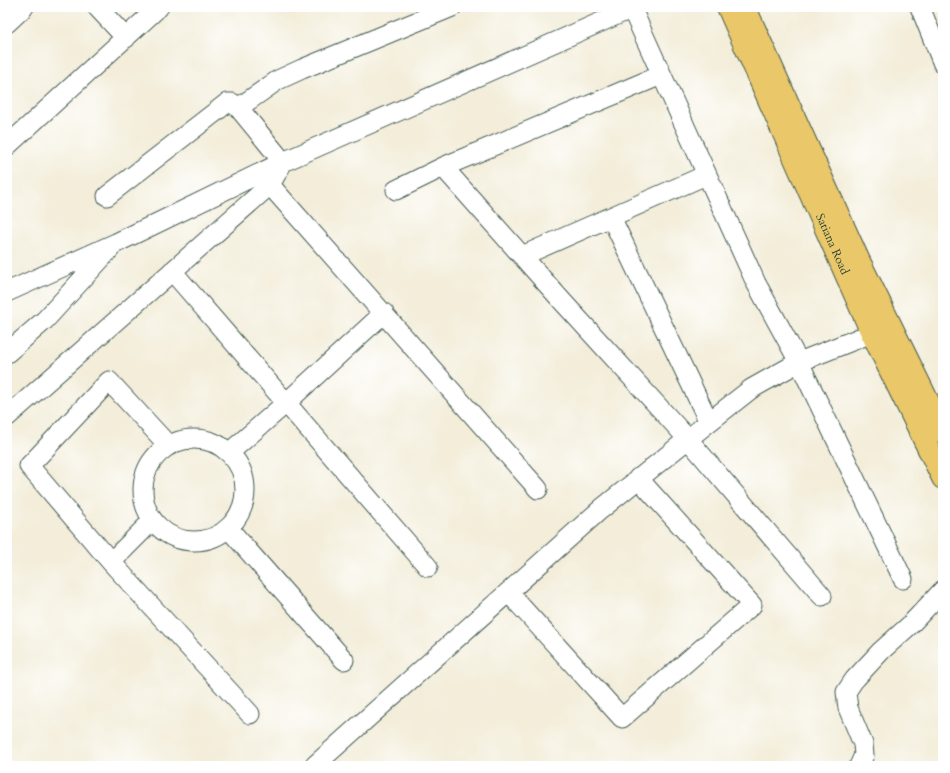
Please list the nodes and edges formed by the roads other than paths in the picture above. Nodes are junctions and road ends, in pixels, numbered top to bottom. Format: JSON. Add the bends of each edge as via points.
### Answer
{"nodes":[{"id":1,"x":24,"y":7,"type":"edge"},
{"id":2,"x":97,"y":7,"type":"edge"},
{"id":3,"x":159,"y":7,"type":"edge"},
{"id":4,"x":452,"y":7,"type":"edge"},
{"id":5,"x":728,"y":7,"type":"edge"},
{"id":6,"x":744,"y":7,"type":"edge"},
{"id":7,"x":920,"y":7,"type":"edge"},
{"id":8,"x":632,"y":8,"type":"edge"},
{"id":9,"x":7,"y":23,"type":"edge"},
{"id":10,"x":126,"y":38,"type":"junction"},
{"id":11,"x":943,"y":64,"type":"edge"},
{"id":12,"x":661,"y":75,"type":"junction"},
{"id":13,"x":238,"y":108,"type":"junction"},
{"id":14,"x":7,"y":146,"type":"edge"},
{"id":15,"x":283,"y":162,"type":"junction"},
{"id":16,"x":443,"y":167,"type":"junction"},
{"id":17,"x":706,"y":175,"type":"junction"},
{"id":18,"x":270,"y":185,"type":"junction"},
{"id":19,"x":396,"y":190,"type":"dead end"},
{"id":20,"x":107,"y":196,"type":"dead end"},
{"id":21,"x":611,"y":217,"type":"junction"},
{"id":22,"x":116,"y":242,"type":"junction"},
{"id":23,"x":522,"y":256,"type":"junction"},
{"id":24,"x":172,"y":271,"type":"junction"},
{"id":25,"x":7,"y":292,"type":"edge"},
{"id":26,"x":384,"y":313,"type":"junction"},
{"id":27,"x":872,"y":333,"type":"junction"},
{"id":28,"x":7,"y":353,"type":"edge"},
{"id":29,"x":799,"y":362,"type":"junction"},
{"id":30,"x":286,"y":403,"type":"junction"},
{"id":31,"x":7,"y":417,"type":"edge"},
{"id":32,"x":708,"y":422,"type":"junction"},
{"id":33,"x":943,"y":432,"type":"edge"},
{"id":34,"x":687,"y":438,"type":"junction"},
{"id":35,"x":168,"y":445,"type":"junction"},
{"id":36,"x":230,"y":452,"type":"junction"},
{"id":37,"x":638,"y":478,"type":"junction"},
{"id":38,"x":943,"y":478,"type":"edge"},
{"id":39,"x":538,"y":489,"type":"dead end"},
{"id":40,"x":152,"y":521,"type":"junction"},
{"id":41,"x":229,"y":529,"type":"junction"},
{"id":42,"x":111,"y":562,"type":"junction"},
{"id":43,"x":428,"y":567,"type":"dead end"},
{"id":44,"x":904,"y":579,"type":"dead end"},
{"id":45,"x":943,"y":590,"type":"edge"},
{"id":46,"x":508,"y":592,"type":"junction"},
{"id":47,"x":822,"y":596,"type":"dead end"},
{"id":48,"x":344,"y":660,"type":"dead end"},
{"id":49,"x":250,"y":714,"type":"dead end"},
{"id":50,"x":314,"y":766,"type":"edge"},
{"id":51,"x":859,"y":766,"type":"edge"}],
"edges":[{"from":1,"to":9,"type":"street"},
{"from":2,"to":10,"type":"street"},
{"from":3,"to":10,"type":"street"},
{"from":4,"to":13,"type":"street","via":[[278,80]]},
{"from":5,"to":27,"type":"main road","name":"Satiana Road"},
{"from":6,"to":33,"type":"main road","name":"Satiana Road","via":[[858,259]]},
{"from":7,"to":11,"type":"street"},
{"from":8,"to":12,"type":"street"},
{"from":8,"to":15,"type":"street"},
{"from":10,"to":14,"type":"street"},
{"from":12,"to":16,"type":"street"},
{"from":12,"to":17,"type":"street"},
{"from":13,"to":15,"type":"street"},
{"from":13,"to":20,"type":"street","via":[[232,103],[228,104]]},
{"from":15,"to":18,"type":"street"},
{"from":15,"to":22,"type":"street"},
{"from":16,"to":19,"type":"street"},
{"from":16,"to":23,"type":"street"},
{"from":17,"to":21,"type":"street"},
{"from":17,"to":29,"type":"street","via":[[756,283]]},
{"from":18,"to":24,"type":"street"},
{"from":18,"to":26,"type":"street"},
{"from":21,"to":23,"type":"street"},
{"from":21,"to":32,"type":"street"},
{"from":22,"to":25,"type":"street"},
{"from":22,"to":28,"type":"street","via":[[45,320]]},
{"from":23,"to":34,"type":"street"},
{"from":24,"to":30,"type":"street"},
{"from":24,"to":31,"type":"street"},
{"from":26,"to":30,"type":"street"},
{"from":26,"to":39,"type":"street"},
{"from":27,"to":29,"type":"street"},
{"from":27,"to":38,"type":"main road","name":"Satiana Road"},
{"from":29,"to":32,"type":"street","via":[[751,389]]},
{"from":29,"to":44,"type":"street"},
{"from":30,"to":36,"type":"street"},
{"from":30,"to":43,"type":"street"},
{"from":32,"to":34,"type":"street"},
{"from":34,"to":37,"type":"street"},
{"from":34,"to":47,"type":"street"},
{"from":35,"to":36,"type":"street","via":[[189,438],[211,441]]},
{"from":35,"to":40,"type":"street","via":[[152,459],[143,479],[143,501]]},
{"from":35,"to":42,"type":"street","via":[[109,380],[28,466]]},
{"from":36,"to":41,"type":"street","via":[[245,476],[245,505]]},
{"from":37,"to":46,"type":"street"},
{"from":37,"to":46,"type":"street","via":[[752,605],[622,718]]},
{"from":40,"to":41,"type":"street","via":[[175,538],[203,542]]},
{"from":40,"to":42,"type":"street"},
{"from":41,"to":48,"type":"street"},
{"from":42,"to":49,"type":"street"},
{"from":45,"to":51,"type":"street","via":[[881,651],[846,692],[848,708],[863,744],[864,755]]},
{"from":46,"to":50,"type":"street"}]}
